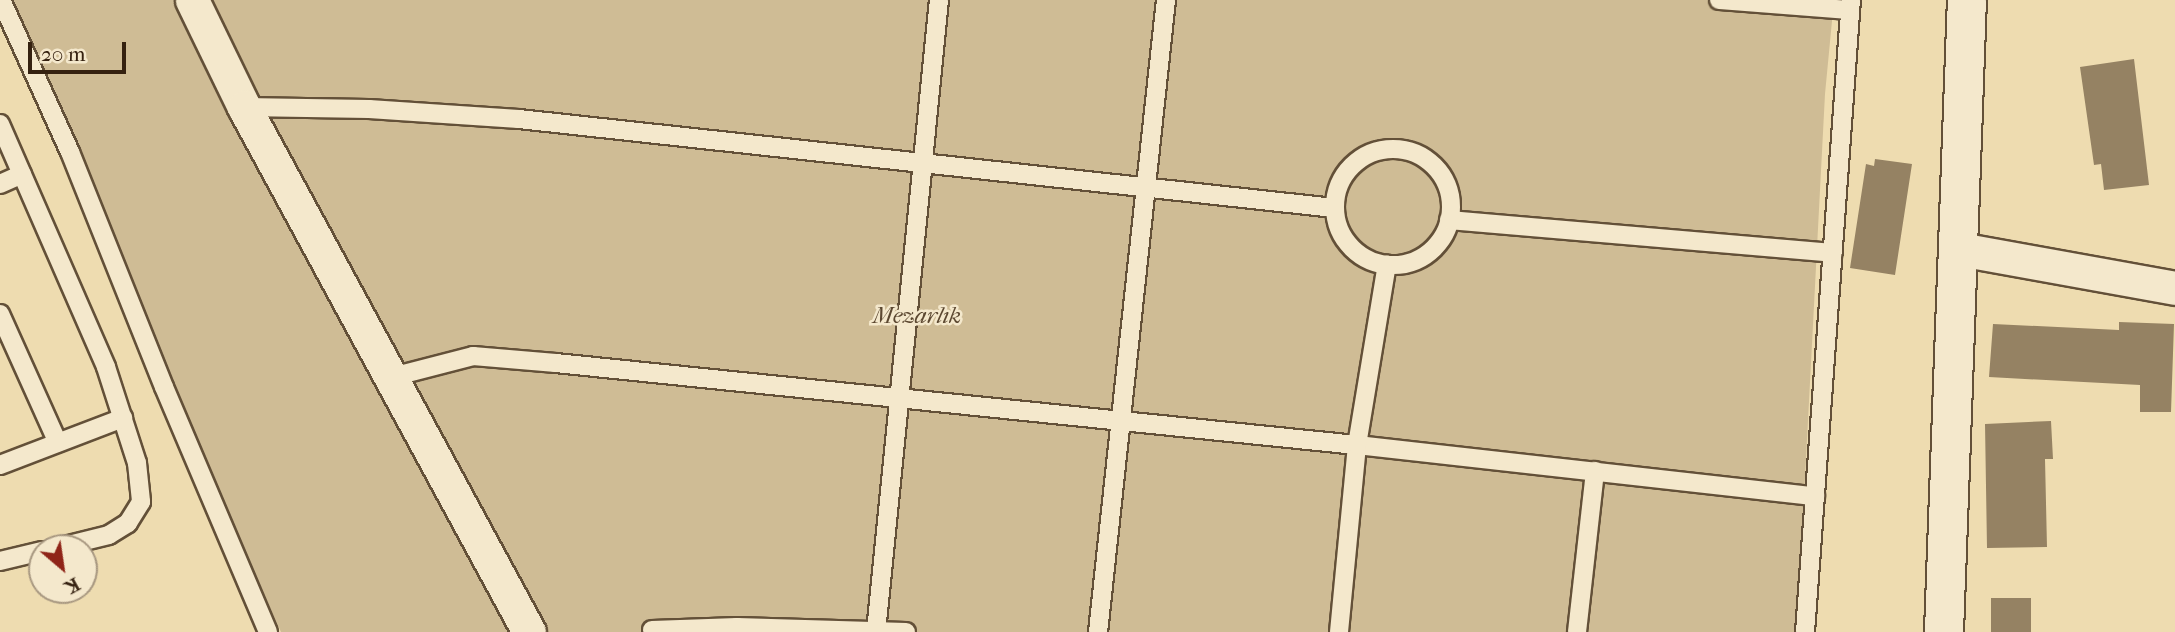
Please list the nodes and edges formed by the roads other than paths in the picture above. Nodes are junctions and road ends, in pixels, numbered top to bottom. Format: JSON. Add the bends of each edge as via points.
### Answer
{"nodes":[{"id":1,"x":1,"y":0,"type":"edge"},
{"id":2,"x":192,"y":0,"type":"edge"},
{"id":3,"x":939,"y":0,"type":"edge"},
{"id":4,"x":1166,"y":0,"type":"edge"},
{"id":5,"x":1719,"y":0,"type":"edge"},
{"id":6,"x":1967,"y":0,"type":"edge"},
{"id":7,"x":1851,"y":5,"type":"edge"},
{"id":8,"x":244,"y":107,"type":"junction"},
{"id":9,"x":0,"y":124,"type":"edge"},
{"id":10,"x":922,"y":164,"type":"junction"},
{"id":11,"x":22,"y":174,"type":"junction"},
{"id":12,"x":0,"y":184,"type":"edge"},
{"id":13,"x":1146,"y":188,"type":"junction"},
{"id":14,"x":1334,"y":208,"type":"junction"},
{"id":15,"x":1449,"y":220,"type":"junction"},
{"id":16,"x":1959,"y":249,"type":"junction"},
{"id":17,"x":1833,"y":253,"type":"junction"},
{"id":18,"x":1387,"y":264,"type":"junction"},
{"id":19,"x":2175,"y":288,"type":"edge"},
{"id":20,"x":0,"y":314,"type":"edge"},
{"id":21,"x":392,"y":377,"type":"junction"},
{"id":22,"x":899,"y":398,"type":"junction"},
{"id":23,"x":123,"y":418,"type":"junction"},
{"id":24,"x":1121,"y":421,"type":"junction"},
{"id":25,"x":58,"y":443,"type":"junction"},
{"id":26,"x":1357,"y":445,"type":"junction"},
{"id":27,"x":0,"y":465,"type":"edge"},
{"id":28,"x":1595,"y":471,"type":"junction"},
{"id":29,"x":1815,"y":496,"type":"junction"},
{"id":30,"x":98,"y":538,"type":"edge"},
{"id":31,"x":28,"y":554,"type":"edge"},
{"id":32,"x":0,"y":561,"type":"edge"},
{"id":33,"x":652,"y":630,"type":"dead end"},
{"id":34,"x":877,"y":631,"type":"edge"},
{"id":35,"x":268,"y":632,"type":"edge"},
{"id":36,"x":529,"y":632,"type":"edge"},
{"id":37,"x":906,"y":632,"type":"edge"},
{"id":38,"x":1098,"y":632,"type":"edge"},
{"id":39,"x":1339,"y":632,"type":"edge"},
{"id":40,"x":1577,"y":632,"type":"edge"},
{"id":41,"x":1805,"y":632,"type":"edge"},
{"id":42,"x":1944,"y":632,"type":"edge"}],
"edges":[{"from":1,"to":35,"type":"lane","via":[[71,152]]},
{"from":2,"to":8,"type":"street"},
{"from":3,"to":10,"type":"lane"},
{"from":4,"to":13,"type":"lane"},
{"from":5,"to":7,"type":"lane"},
{"from":6,"to":16,"type":"street"},
{"from":7,"to":17,"type":"lane"},
{"from":8,"to":10,"type":"lane","via":[[519,119]]},
{"from":8,"to":21,"type":"street"},
{"from":9,"to":11,"type":"lane"},
{"from":10,"to":13,"type":"lane"},
{"from":10,"to":22,"type":"lane"},
{"from":11,"to":12,"type":"lane"},
{"from":11,"to":23,"type":"lane","via":[[106,367]]},
{"from":13,"to":14,"type":"lane"},
{"from":13,"to":24,"type":"lane"},
{"from":14,"to":15,"type":"lane","via":[[1343,176],[1354,163],[1368,154],[1401,149],[1424,159],[1441,175],[1449,197]]},
{"from":14,"to":18,"type":"lane","via":[[1337,224],[1356,252]]},
{"from":15,"to":17,"type":"lane"},
{"from":15,"to":18,"type":"lane","via":[[1434,247],[1420,258]]},
{"from":16,"to":19,"type":"street"},
{"from":16,"to":42,"type":"street"},
{"from":17,"to":29,"type":"lane"},
{"from":18,"to":26,"type":"lane"},
{"from":20,"to":25,"type":"lane"},
{"from":21,"to":22,"type":"lane","via":[[473,356]]},
{"from":21,"to":36,"type":"street"},
{"from":22,"to":24,"type":"lane"},
{"from":22,"to":34,"type":"lane"},
{"from":23,"to":25,"type":"lane"},
{"from":23,"to":30,"type":"lane","via":[[137,463],[141,502],[128,523]]},
{"from":24,"to":26,"type":"lane"},
{"from":24,"to":38,"type":"lane"},
{"from":25,"to":27,"type":"lane"},
{"from":26,"to":28,"type":"lane"},
{"from":26,"to":39,"type":"lane"},
{"from":28,"to":29,"type":"lane"},
{"from":28,"to":40,"type":"lane"},
{"from":29,"to":41,"type":"lane"},
{"from":31,"to":32,"type":"lane"},
{"from":33,"to":34,"type":"lane"},
{"from":34,"to":37,"type":"lane"}]}
